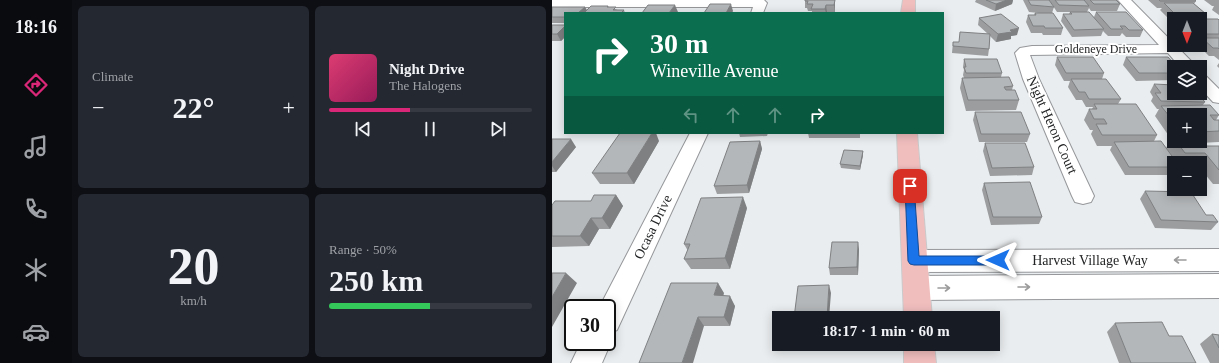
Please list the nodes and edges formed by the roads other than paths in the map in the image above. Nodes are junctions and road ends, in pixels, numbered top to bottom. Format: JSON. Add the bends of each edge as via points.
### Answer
{"nodes":[{"id":1,"x":909,"y":0,"type":"edge"},
{"id":2,"x":1124,"y":0,"type":"edge"},
{"id":3,"x":552,"y":3,"type":"edge"},
{"id":4,"x":759,"y":8,"type":"edge"},
{"id":5,"x":908,"y":12,"type":"edge"},
{"id":6,"x":1167,"y":45,"type":"edge"},
{"id":7,"x":1167,"y":49,"type":"edge"},
{"id":8,"x":1174,"y":52,"type":"edge"},
{"id":9,"x":1022,"y":53,"type":"joint"},
{"id":10,"x":1182,"y":60,"type":"edge"},
{"id":11,"x":1207,"y":86,"type":"edge"},
{"id":12,"x":1219,"y":98,"type":"edge"},
{"id":13,"x":699,"y":134,"type":"edge"},
{"id":14,"x":907,"y":134,"type":"edge"},
{"id":15,"x":1084,"y":196,"type":"dead end"},
{"id":16,"x":1219,"y":260,"type":"edge"},
{"id":17,"x":914,"y":261,"type":"junction"},
{"id":18,"x":1219,"y":286,"type":"edge"},
{"id":19,"x":916,"y":288,"type":"junction"},
{"id":20,"x":616,"y":303,"type":"edge"},
{"id":21,"x":918,"y":311,"type":"edge"},
{"id":22,"x":592,"y":351,"type":"edge"},
{"id":23,"x":919,"y":351,"type":"edge"},
{"id":24,"x":586,"y":363,"type":"edge"},
{"id":25,"x":920,"y":363,"type":"edge"}],
"edges":[{"from":1,"to":5,"type":"main road"},
{"from":2,"to":6,"type":"street"},
{"from":3,"to":4,"type":"street"},
{"from":7,"to":9,"type":"street","name":"Goldeneye Drive","via":[[1032,50]]},
{"from":8,"to":10,"type":"street"},
{"from":9,"to":15,"type":"street","name":"Night Heron Court","via":[[1031,80]]},
{"from":11,"to":12,"type":"street"},
{"from":13,"to":20,"type":"street","name":"Ocasa Drive"},
{"from":14,"to":17,"type":"main road"},
{"from":16,"to":17,"type":"street","name":"Harvest Village Way","one_way":true},
{"from":17,"to":19,"type":"main road"},
{"from":19,"to":18,"type":"street","name":"Harvest Village Way","one_way":true},
{"from":19,"to":21,"type":"main road"},
{"from":22,"to":24,"type":"street"},
{"from":23,"to":25,"type":"main road"}]}
